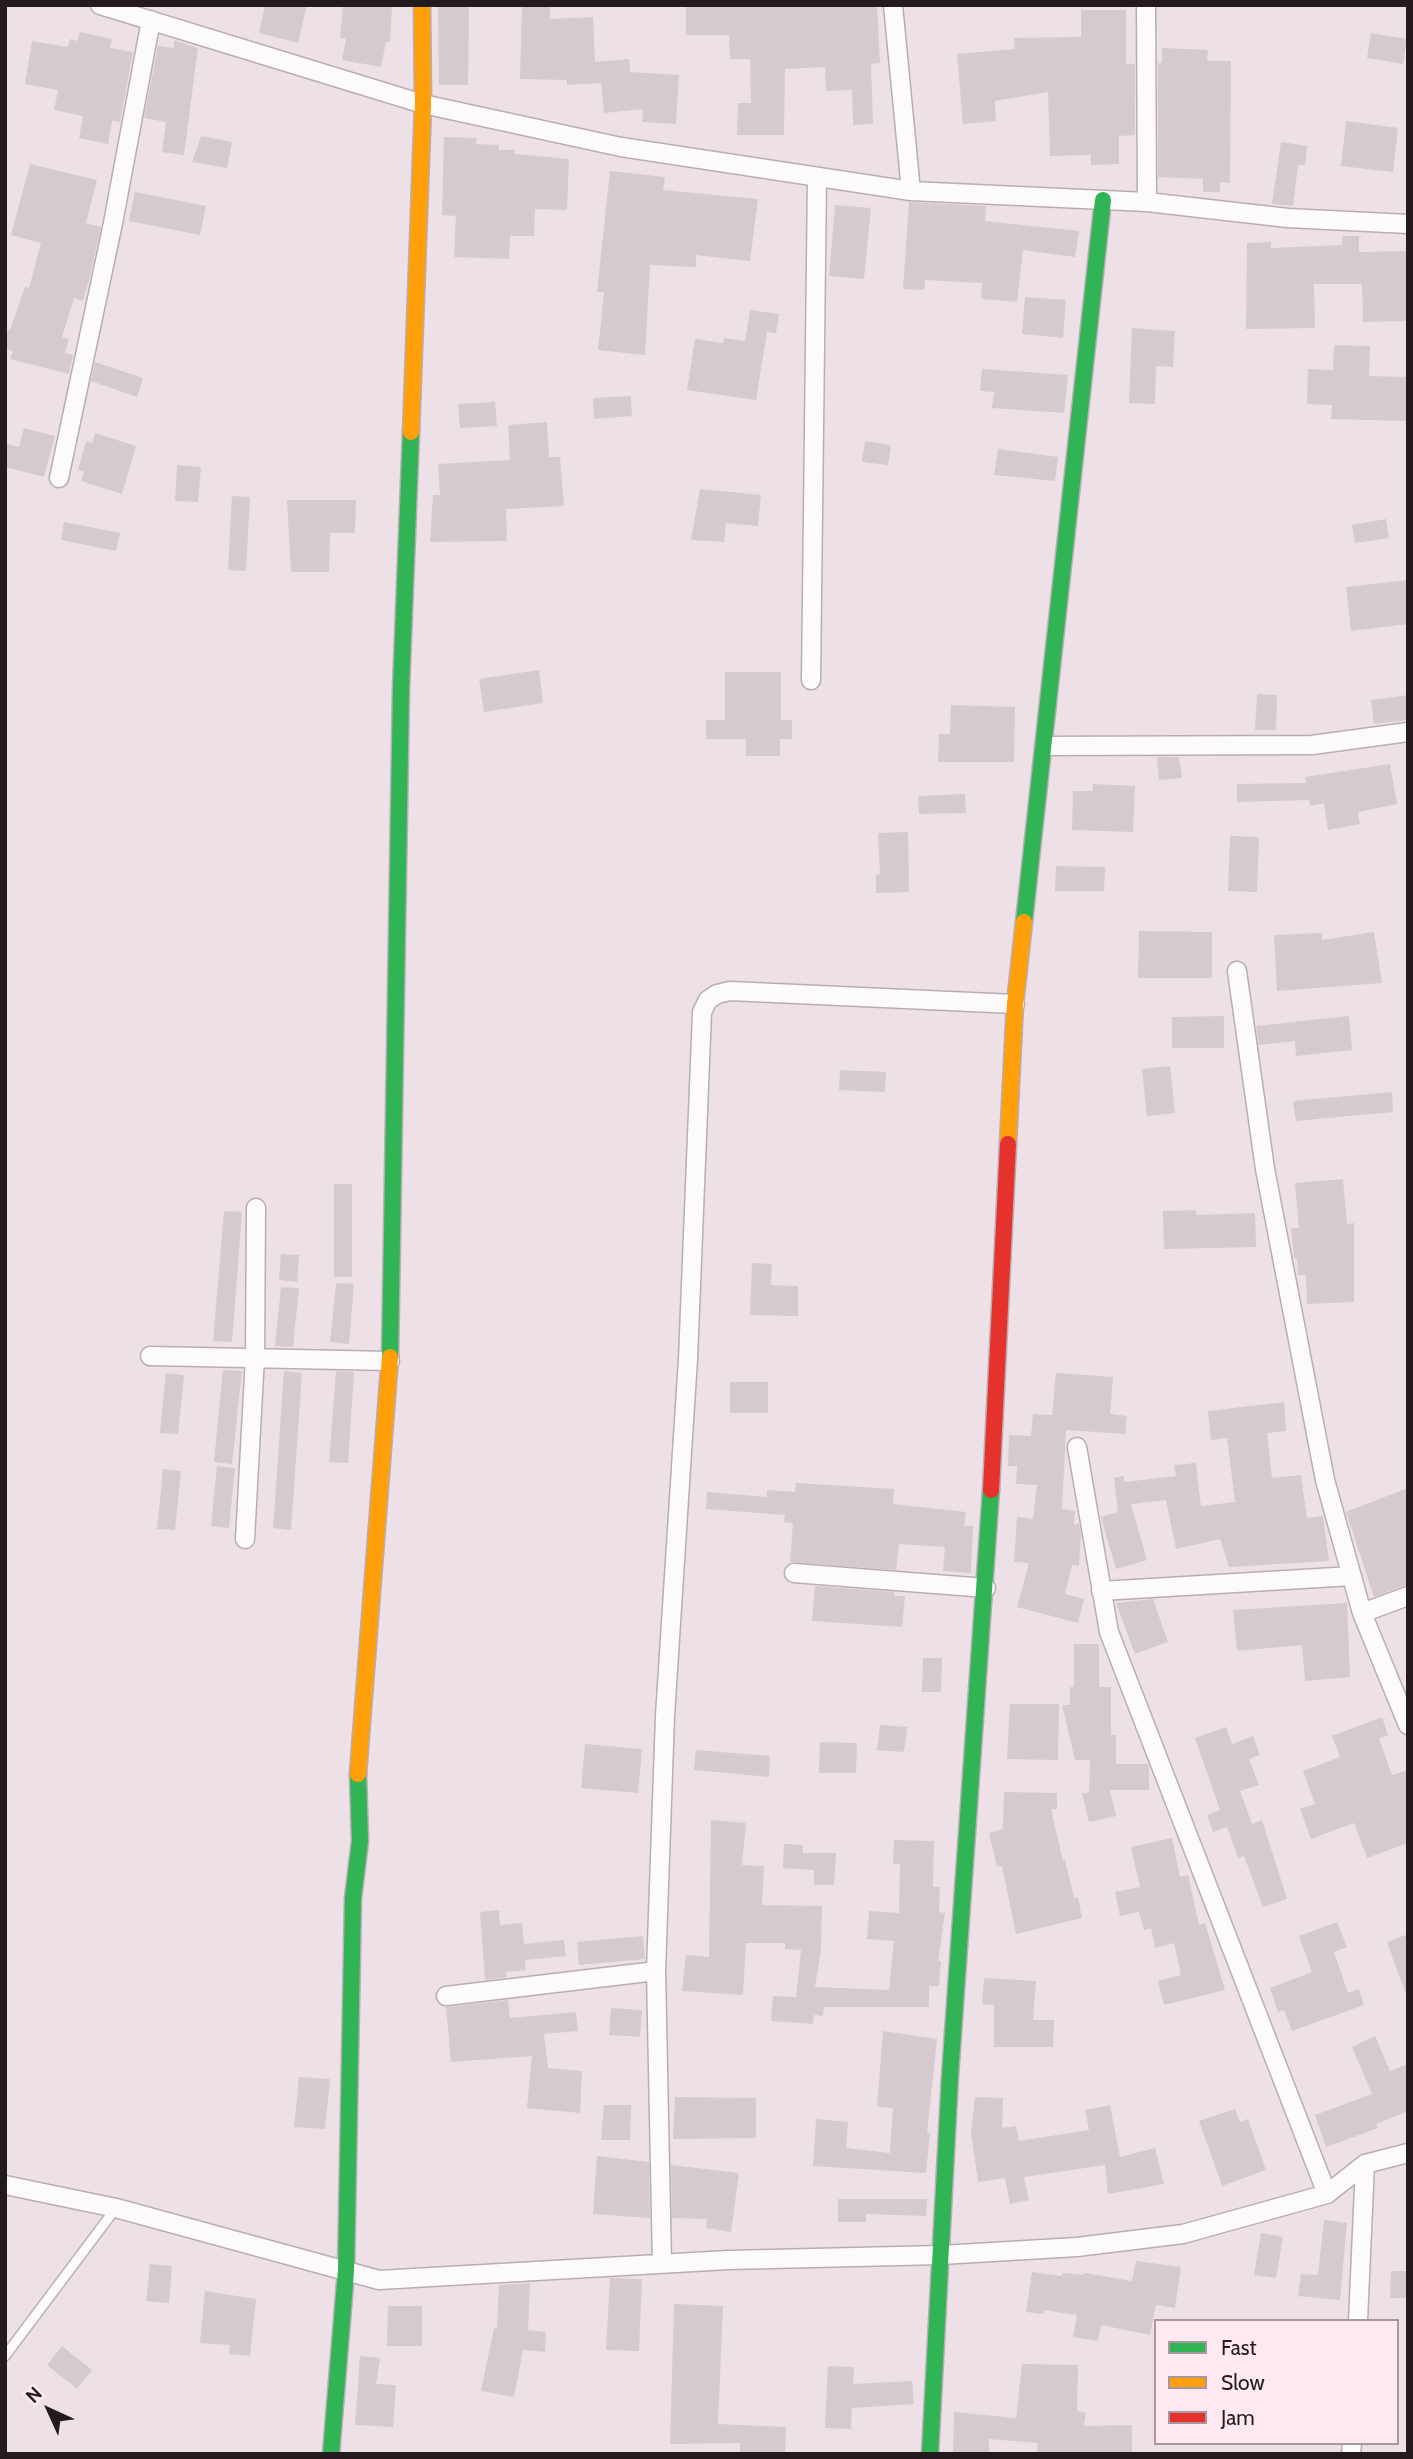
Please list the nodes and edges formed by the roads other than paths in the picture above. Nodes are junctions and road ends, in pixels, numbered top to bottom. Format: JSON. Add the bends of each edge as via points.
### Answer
{"nodes":[{"id":1,"x":100,"y":5,"type":"edge"},
{"id":2,"x":422,"y":5,"type":"edge"},
{"id":3,"x":893,"y":5,"type":"edge"},
{"id":4,"x":1146,"y":5,"type":"edge"},
{"id":5,"x":151,"y":20,"type":"junction"},
{"id":6,"x":423,"y":104,"type":"junction"},
{"id":7,"x":817,"y":177,"type":"junction"},
{"id":8,"x":911,"y":191,"type":"junction"},
{"id":9,"x":1103,"y":200,"type":"junction"},
{"id":10,"x":1147,"y":202,"type":"junction"},
{"id":11,"x":1408,"y":224,"type":"edge"},
{"id":12,"x":58,"y":478,"type":"dead end"},
{"id":13,"x":811,"y":680,"type":"dead end"},
{"id":14,"x":1408,"y":732,"type":"edge"},
{"id":15,"x":1044,"y":746,"type":"junction"},
{"id":16,"x":1237,"y":971,"type":"dead end"},
{"id":17,"x":1016,"y":1004,"type":"junction"},
{"id":18,"x":256,"y":1208,"type":"dead end"},
{"id":19,"x":150,"y":1356,"type":"dead end"},
{"id":20,"x":255,"y":1357,"type":"junction"},
{"id":21,"x":390,"y":1361,"type":"junction"},
{"id":22,"x":1077,"y":1447,"type":"dead end"},
{"id":23,"x":245,"y":1539,"type":"dead end"},
{"id":24,"x":794,"y":1573,"type":"dead end"},
{"id":25,"x":1352,"y":1576,"type":"junction"},
{"id":26,"x":986,"y":1588,"type":"junction"},
{"id":27,"x":1101,"y":1591,"type":"junction"},
{"id":28,"x":1408,"y":1595,"type":"edge"},
{"id":29,"x":1362,"y":1613,"type":"junction"},
{"id":30,"x":1408,"y":1726,"type":"edge"},
{"id":31,"x":656,"y":1971,"type":"junction"},
{"id":32,"x":446,"y":1996,"type":"dead end"},
{"id":33,"x":1408,"y":2153,"type":"edge"},
{"id":34,"x":1366,"y":2164,"type":"junction"},
{"id":35,"x":5,"y":2185,"type":"edge"},
{"id":36,"x":1327,"y":2194,"type":"junction"},
{"id":37,"x":116,"y":2208,"type":"junction"},
{"id":38,"x":941,"y":2255,"type":"junction"},
{"id":39,"x":662,"y":2263,"type":"junction"},
{"id":40,"x":346,"y":2271,"type":"junction"},
{"id":41,"x":1358,"y":2319,"type":"edge"},
{"id":42,"x":5,"y":2356,"type":"edge"},
{"id":43,"x":331,"y":2454,"type":"edge"},
{"id":44,"x":930,"y":2454,"type":"edge"}],
"edges":[{"from":1,"to":5,"type":"street"},
{"from":2,"to":6,"type":"street"},
{"from":3,"to":8,"type":"street"},
{"from":4,"to":10,"type":"street"},
{"from":5,"to":6,"type":"street"},
{"from":5,"to":12,"type":"street"},
{"from":6,"to":7,"type":"street","via":[[621,147]]},
{"from":6,"to":21,"type":"street","via":[[401,674]]},
{"from":7,"to":8,"type":"street"},
{"from":7,"to":13,"type":"street"},
{"from":8,"to":9,"type":"street"},
{"from":9,"to":10,"type":"street"},
{"from":9,"to":15,"type":"street"},
{"from":10,"to":11,"type":"street","via":[[1288,218]]},
{"from":14,"to":15,"type":"street","via":[[1312,745]]},
{"from":15,"to":17,"type":"street"},
{"from":16,"to":25,"type":"street","via":[[1265,1169],[1325,1480]]},
{"from":17,"to":26,"type":"street"},
{"from":17,"to":31,"type":"street","via":[[730,992],[717,993],[702,1012]]},
{"from":18,"to":20,"type":"street"},
{"from":19,"to":20,"type":"street"},
{"from":20,"to":21,"type":"street"},
{"from":20,"to":23,"type":"street"},
{"from":21,"to":40,"type":"street","via":[[358,1756],[360,1841],[353,1898]]},
{"from":22,"to":27,"type":"street"},
{"from":24,"to":26,"type":"street"},
{"from":25,"to":27,"type":"street"},
{"from":25,"to":29,"type":"street"},
{"from":26,"to":38,"type":"street"},
{"from":27,"to":36,"type":"street","via":[[1109,1632]]},
{"from":28,"to":29,"type":"street"},
{"from":29,"to":30,"type":"street"},
{"from":31,"to":32,"type":"street"},
{"from":31,"to":39,"type":"street"},
{"from":33,"to":34,"type":"street"},
{"from":34,"to":36,"type":"street"},
{"from":34,"to":41,"type":"street"},
{"from":35,"to":37,"type":"street"},
{"from":36,"to":38,"type":"street","via":[[1183,2234],[1077,2247]]},
{"from":37,"to":40,"type":"street"},
{"from":37,"to":42,"type":"lane"},
{"from":38,"to":39,"type":"street"},
{"from":38,"to":44,"type":"street"},
{"from":39,"to":40,"type":"street","via":[[379,2280]]},
{"from":40,"to":43,"type":"street"}]}
